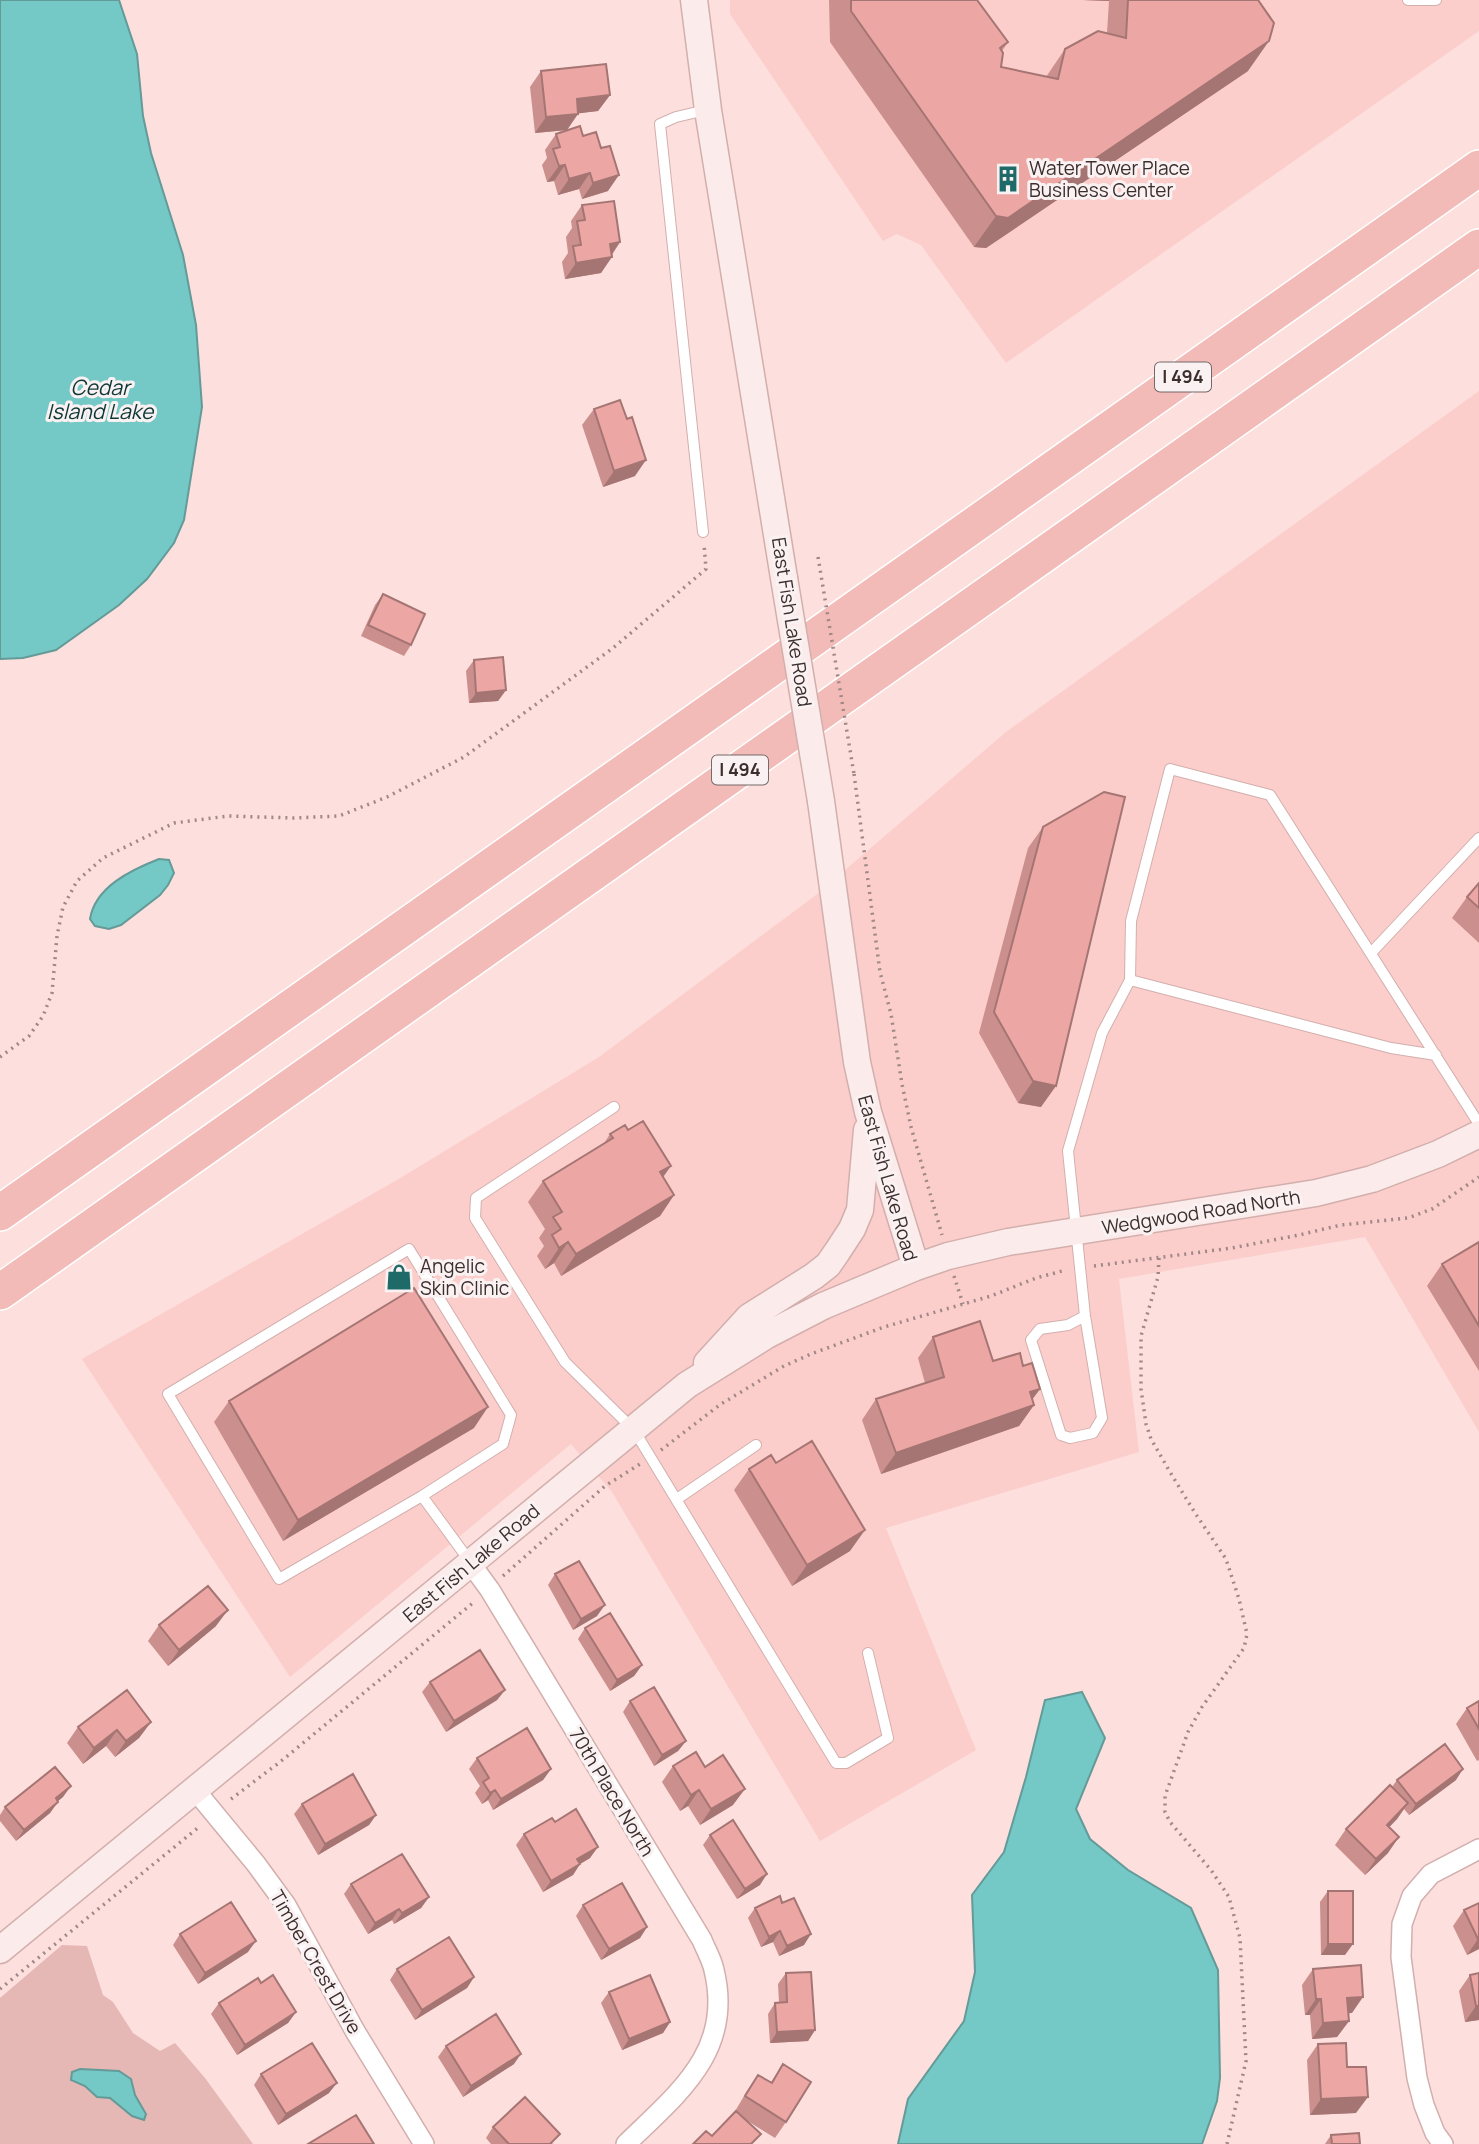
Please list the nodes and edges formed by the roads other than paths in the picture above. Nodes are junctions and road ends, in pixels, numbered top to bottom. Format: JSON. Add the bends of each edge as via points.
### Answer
{"nodes":[{"id":1,"x":694,"y":0,"type":"edge"},
{"id":2,"x":1408,"y":0,"type":"edge"},
{"id":3,"x":1436,"y":0,"type":"edge"},
{"id":4,"x":708,"y":110,"type":"junction"},
{"id":5,"x":1479,"y":168,"type":"edge"},
{"id":6,"x":1479,"y":247,"type":"edge"},
{"id":7,"x":703,"y":532,"type":"road end"},
{"id":8,"x":1479,"y":838,"type":"edge"},
{"id":9,"x":1371,"y":953,"type":"junction"},
{"id":10,"x":1130,"y":980,"type":"junction"},
{"id":11,"x":1436,"y":1055,"type":"junction"},
{"id":12,"x":614,"y":1107,"type":"dead end"},
{"id":13,"x":868,"y":1112,"type":"junction"},
{"id":14,"x":1479,"y":1124,"type":"edge"},
{"id":15,"x":1479,"y":1134,"type":"edge"},
{"id":16,"x":0,"y":1213,"type":"edge"},
{"id":17,"x":1077,"y":1231,"type":"junction"},
{"id":18,"x":916,"y":1267,"type":"junction"},
{"id":19,"x":0,"y":1292,"type":"edge"},
{"id":20,"x":1085,"y":1317,"type":"junction"},
{"id":21,"x":687,"y":1385,"type":"junction"},
{"id":22,"x":634,"y":1430,"type":"junction"},
{"id":23,"x":756,"y":1445,"type":"dead end"},
{"id":24,"x":422,"y":1496,"type":"junction"},
{"id":25,"x":677,"y":1499,"type":"junction"},
{"id":26,"x":471,"y":1563,"type":"junction"},
{"id":27,"x":868,"y":1653,"type":"dead end"},
{"id":28,"x":195,"y":1790,"type":"junction"},
{"id":29,"x":1479,"y":1849,"type":"edge"},
{"id":30,"x":0,"y":1950,"type":"edge"},
{"id":31,"x":424,"y":2144,"type":"edge"},
{"id":32,"x":626,"y":2144,"type":"edge"},
{"id":33,"x":1443,"y":2144,"type":"edge"}],
"edges":[{"from":1,"to":4,"type":"street","name":"East Fish Lake Road"},
{"from":2,"to":3,"type":"lane"},
{"from":4,"to":7,"type":"lane","via":[[660,124]]},
{"from":4,"to":13,"type":"street","name":"East Fish Lake Road","bridge":true},
{"from":5,"to":16,"type":"highway","number":"I 494"},
{"from":6,"to":19,"type":"highway","number":"I 494"},
{"from":8,"to":9,"type":"lane"},
{"from":9,"to":10,"type":"lane","via":[[1270,795],[1170,769],[1131,921]]},
{"from":9,"to":11,"type":"lane"},
{"from":10,"to":11,"type":"lane","via":[[1391,1048]]},
{"from":10,"to":17,"type":"lane","via":[[1102,1033],[1068,1151]]},
{"from":11,"to":14,"type":"lane"},
{"from":12,"to":22,"type":"lane","via":[[475,1198],[475,1217],[565,1362]]},
{"from":13,"to":18,"type":"street","name":"East Fish Lake Road"},
{"from":13,"to":21,"type":"street","via":[[860,1210],[837,1252],[814,1276],[749,1317]]},
{"from":15,"to":17,"type":"street","name":"Wedgwood Road North","via":[[1372,1179],[1316,1193]]},
{"from":17,"to":18,"type":"street","name":"Wedgwood Road North","via":[[1009,1242]]},
{"from":17,"to":20,"type":"lane"},
{"from":18,"to":21,"type":"street","name":"East Fish Lake Road","via":[[793,1322]]},
{"from":20,"to":20,"type":"lane","via":[[1040,1329],[1031,1340],[1061,1435],[1070,1438],[1093,1433],[1102,1418]]},
{"from":21,"to":22,"type":"street","name":"East Fish Lake Road"},
{"from":22,"to":25,"type":"lane"},
{"from":22,"to":26,"type":"street","name":"East Fish Lake Road"},
{"from":23,"to":25,"type":"lane"},
{"from":24,"to":24,"type":"lane","via":[[279,1579],[169,1394],[409,1249],[511,1415],[503,1444]]},
{"from":24,"to":26,"type":"lane"},
{"from":25,"to":27,"type":"lane","via":[[839,1764],[888,1738]]},
{"from":26,"to":28,"type":"street","name":"East Fish Lake Road"},
{"from":26,"to":32,"type":"street","name":"70th Place North","via":[[702,1940],[714,1970],[718,2000],[715,2032],[704,2060]]},
{"from":28,"to":30,"type":"street","name":"East Fish Lake Road"},
{"from":28,"to":31,"type":"street","name":"Timber Crest Drive","via":[[286,1905]]},
{"from":29,"to":33,"type":"street","via":[[1431,1874],[1412,1896],[1402,1924],[1401,1957],[1417,2078],[1423,2105]]}]}
